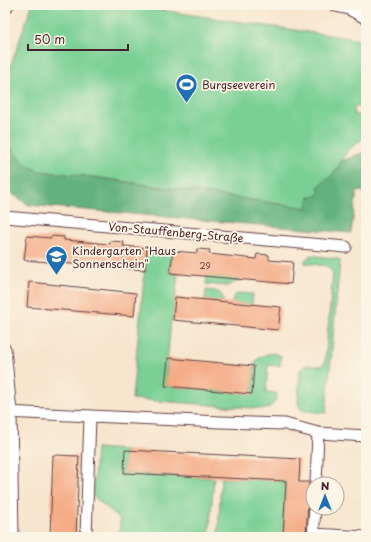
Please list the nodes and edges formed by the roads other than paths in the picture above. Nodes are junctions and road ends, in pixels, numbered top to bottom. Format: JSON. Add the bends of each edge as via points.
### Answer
{"nodes":[{"id":1,"x":8,"y":5,"type":"edge"},
{"id":2,"x":336,"y":5,"type":"edge"},
{"id":3,"x":5,"y":9,"type":"edge"},
{"id":4,"x":366,"y":17,"type":"edge"},
{"id":5,"x":5,"y":217,"type":"edge"},
{"id":6,"x":346,"y":247,"type":"dead end"},
{"id":7,"x":5,"y":349,"type":"edge"},
{"id":8,"x":8,"y":412,"type":"edge"},
{"id":9,"x":90,"y":416,"type":"junction"},
{"id":10,"x":318,"y":433,"type":"junction"},
{"id":11,"x":366,"y":436,"type":"edge"},
{"id":12,"x":316,"y":476,"type":"edge"},
{"id":13,"x":315,"y":516,"type":"edge"},
{"id":14,"x":314,"y":536,"type":"edge"},
{"id":15,"x":14,"y":537,"type":"edge"},
{"id":16,"x":86,"y":537,"type":"edge"},
{"id":17,"x":366,"y":537,"type":"edge"}],
"edges":[{"from":1,"to":3,"type":"street"},
{"from":2,"to":4,"type":"street","via":[[349,8]]},
{"from":5,"to":6,"type":"street","name":"Von-Stauffenberg-Straße"},
{"from":7,"to":8,"type":"street"},
{"from":8,"to":9,"type":"street"},
{"from":8,"to":15,"type":"street"},
{"from":9,"to":10,"type":"street","via":[[285,424]]},
{"from":9,"to":16,"type":"street"},
{"from":10,"to":11,"type":"street"},
{"from":10,"to":12,"type":"street"},
{"from":13,"to":14,"type":"street"},
{"from":14,"to":17,"type":"street"}]}
